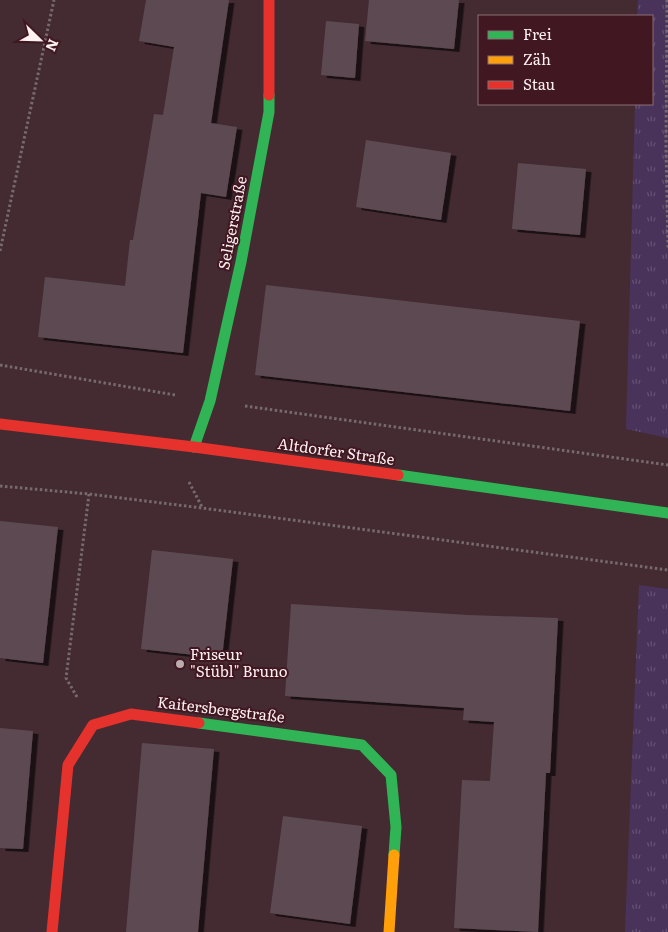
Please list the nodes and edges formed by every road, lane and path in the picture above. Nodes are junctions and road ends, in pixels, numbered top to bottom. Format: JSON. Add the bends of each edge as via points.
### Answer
{"nodes":[{"id":1,"x":54,"y":0,"type":"edge"},
{"id":2,"x":269,"y":0,"type":"edge"},
{"id":3,"x":666,"y":0,"type":"edge"},
{"id":4,"x":668,"y":248,"type":"edge"},
{"id":5,"x":0,"y":250,"type":"edge"},
{"id":6,"x":0,"y":365,"type":"edge"},
{"id":7,"x":210,"y":401,"type":"junction"},
{"id":8,"x":0,"y":424,"type":"edge"},
{"id":9,"x":194,"y":447,"type":"junction"},
{"id":10,"x":668,"y":465,"type":"edge"},
{"id":11,"x":0,"y":486,"type":"edge"},
{"id":12,"x":88,"y":494,"type":"junction"},
{"id":13,"x":668,"y":514,"type":"edge"},
{"id":14,"x":668,"y":570,"type":"edge"},
{"id":15,"x":93,"y":725,"type":"junction"},
{"id":16,"x":52,"y":932,"type":"edge"},
{"id":17,"x":389,"y":932,"type":"edge"}],
"edges":[{"from":1,"to":5,"type":"path"},
{"from":2,"to":7,"type":"street","name":"Seligerstraße","via":[[268,112],[241,262]]},
{"from":3,"to":4,"type":"path"},
{"from":6,"to":7,"type":"path"},
{"from":7,"to":9,"type":"street","name":"Seligerstraße"},
{"from":7,"to":10,"type":"path"},
{"from":8,"to":9,"type":"street","name":"Altdorfer Straße"},
{"from":9,"to":13,"type":"street","name":"Altdorfer Straße"},
{"from":11,"to":12,"type":"path"},
{"from":12,"to":14,"type":"path"},
{"from":12,"to":15,"type":"path","via":[[66,678]]},
{"from":15,"to":16,"type":"street","via":[[68,765]]},
{"from":15,"to":17,"type":"street","name":"Kaitersbergstraße","via":[[131,714],[362,744],[391,775],[396,827]]}]}
